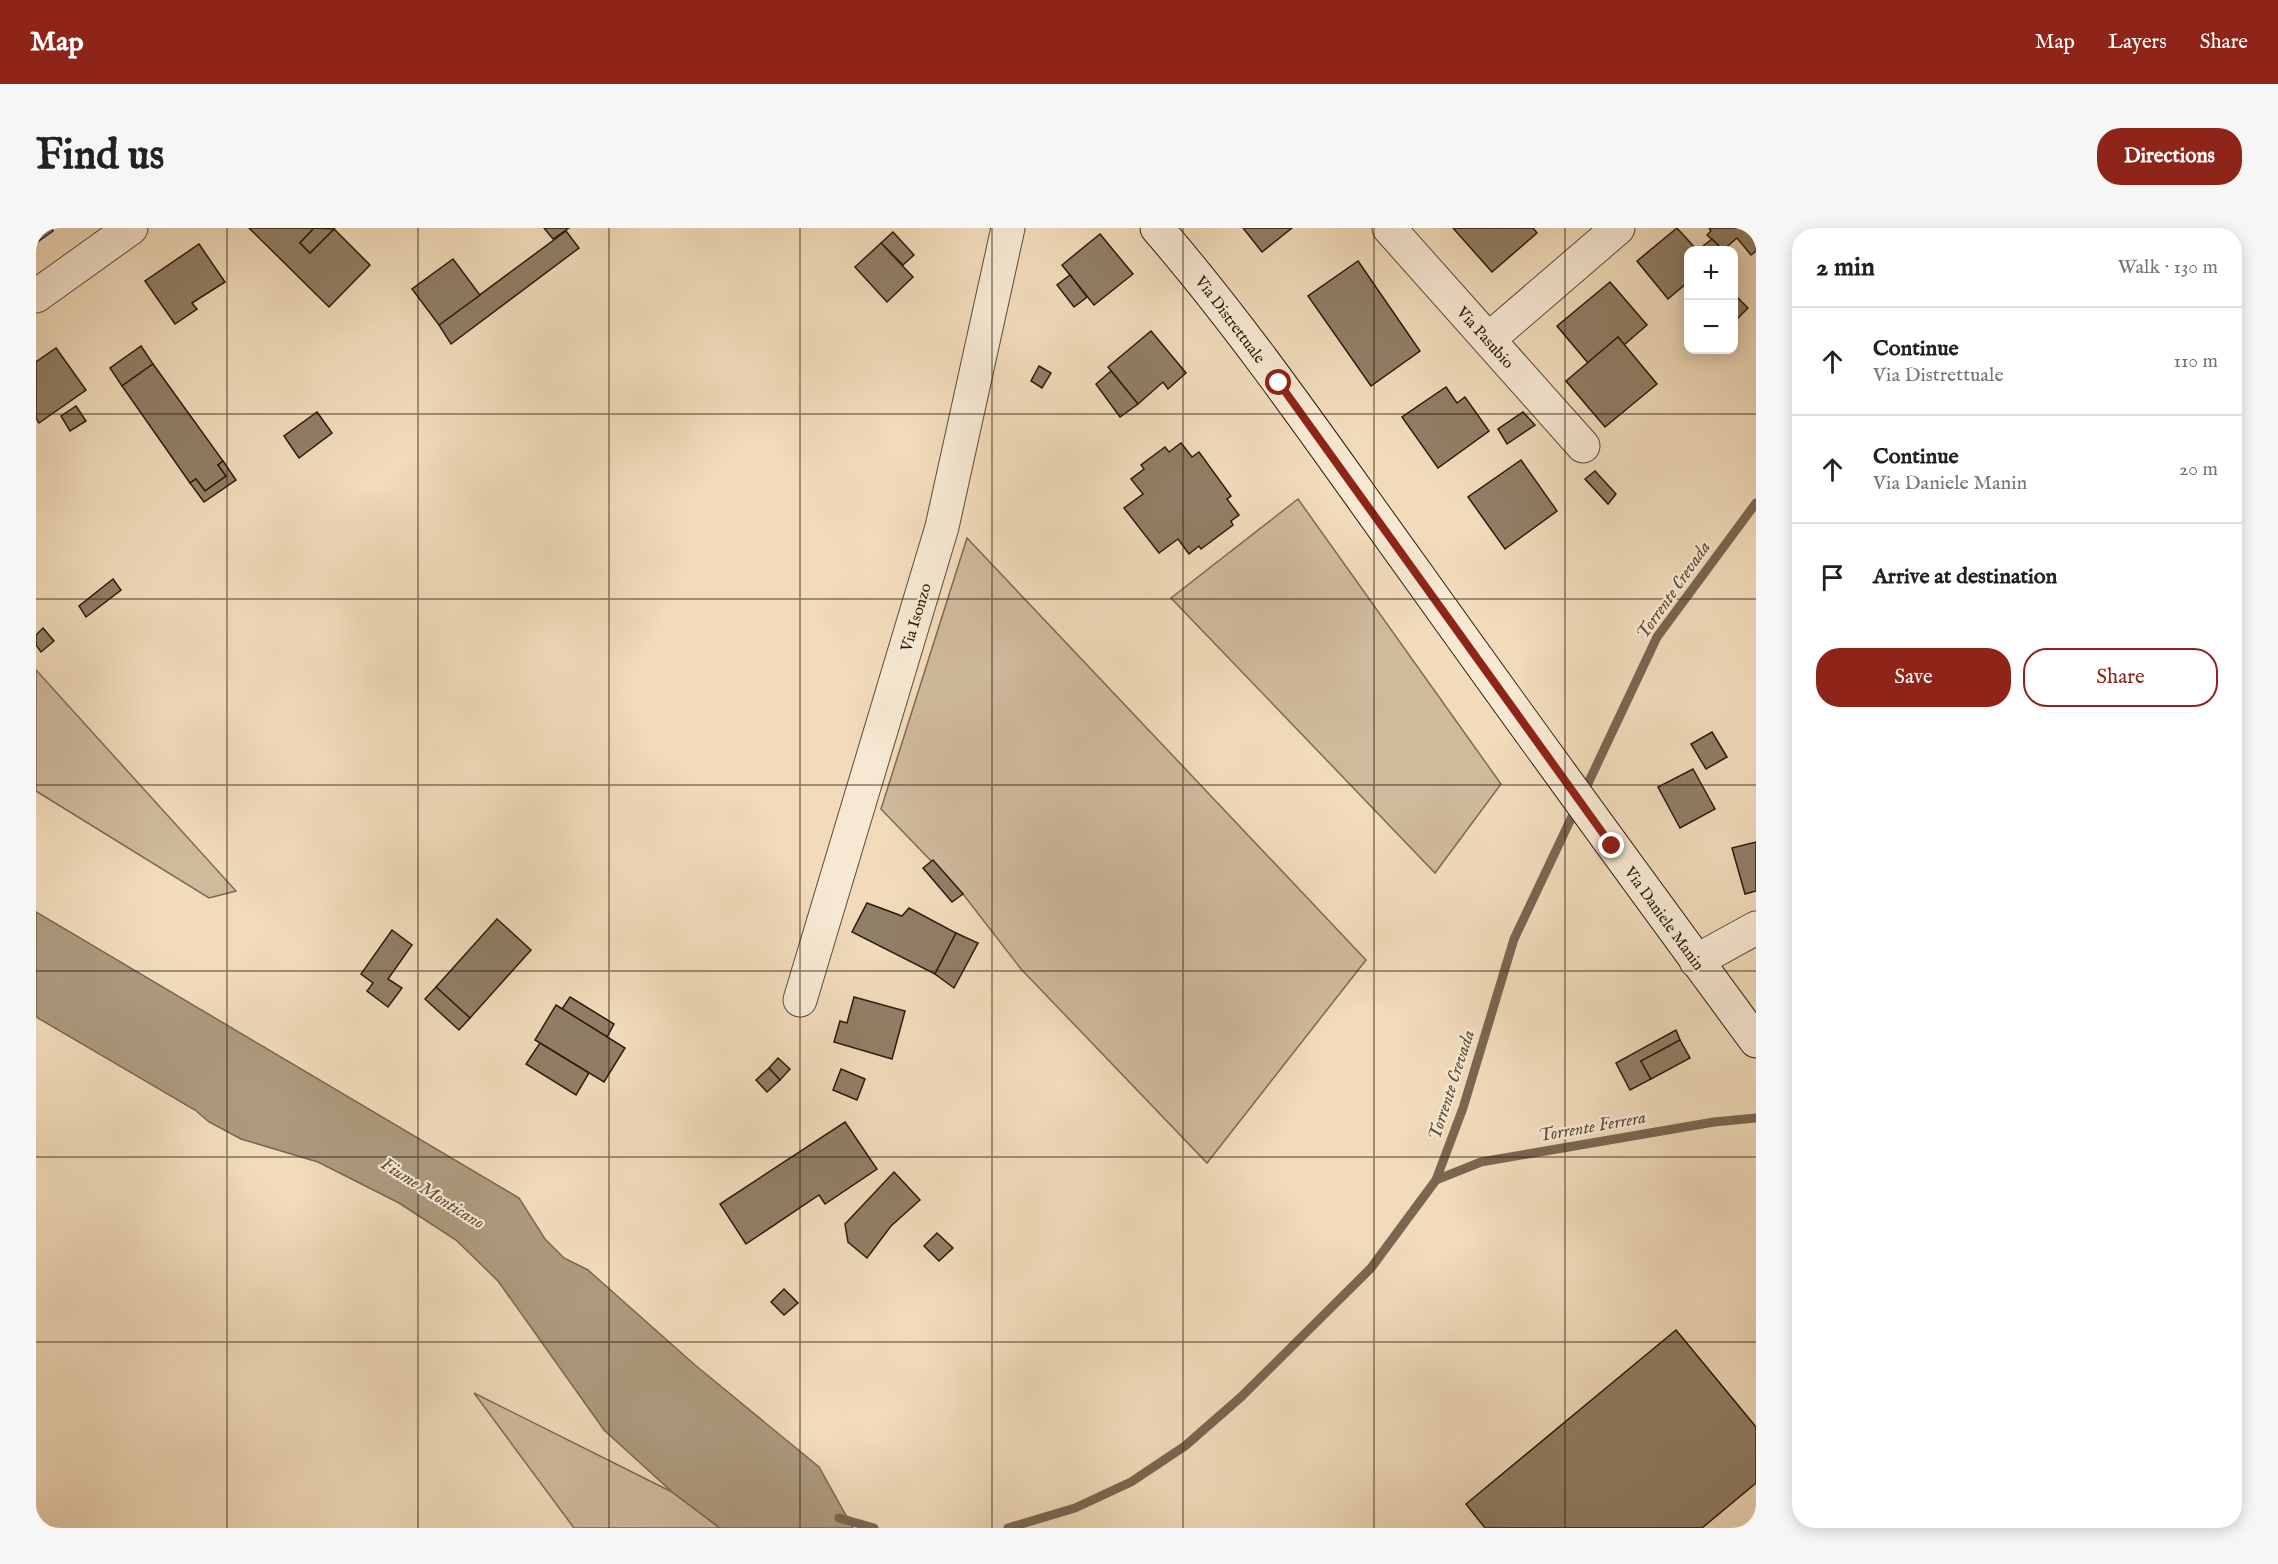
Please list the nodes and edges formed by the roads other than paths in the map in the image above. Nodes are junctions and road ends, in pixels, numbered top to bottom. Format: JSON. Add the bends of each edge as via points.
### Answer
{"nodes":[{"id":1,"x":131,"y":228,"type":"edge"},
{"id":2,"x":1008,"y":228,"type":"edge"},
{"id":3,"x":1157,"y":228,"type":"edge"},
{"id":4,"x":1389,"y":228,"type":"edge"},
{"id":5,"x":1618,"y":228,"type":"edge"},
{"id":6,"x":36,"y":296,"type":"edge"},
{"id":7,"x":1488,"y":339,"type":"junction"},
{"id":8,"x":1583,"y":446,"type":"dead end"},
{"id":9,"x":1553,"y":764,"type":"joint"},
{"id":10,"x":1756,"y":927,"type":"edge"},
{"id":11,"x":1696,"y":961,"type":"junction"},
{"id":12,"x":800,"y":1000,"type":"dead end"},
{"id":13,"x":1756,"y":1041,"type":"edge"}],
"edges":[{"from":1,"to":6,"type":"street"},
{"from":2,"to":12,"type":"street","name":"Via Isonzo","via":[[942,527]]},
{"from":3,"to":9,"type":"street","name":"Via Distrettuale","via":[[1210,290]]},
{"from":4,"to":7,"type":"street","name":"Via Pasubio"},
{"from":5,"to":7,"type":"street"},
{"from":7,"to":8,"type":"street","name":"Via Pasubio"},
{"from":9,"to":11,"type":"street","name":"Via Daniele Manin"},
{"from":10,"to":11,"type":"street"},
{"from":11,"to":13,"type":"street","name":"Via Daniele Manin"}]}
